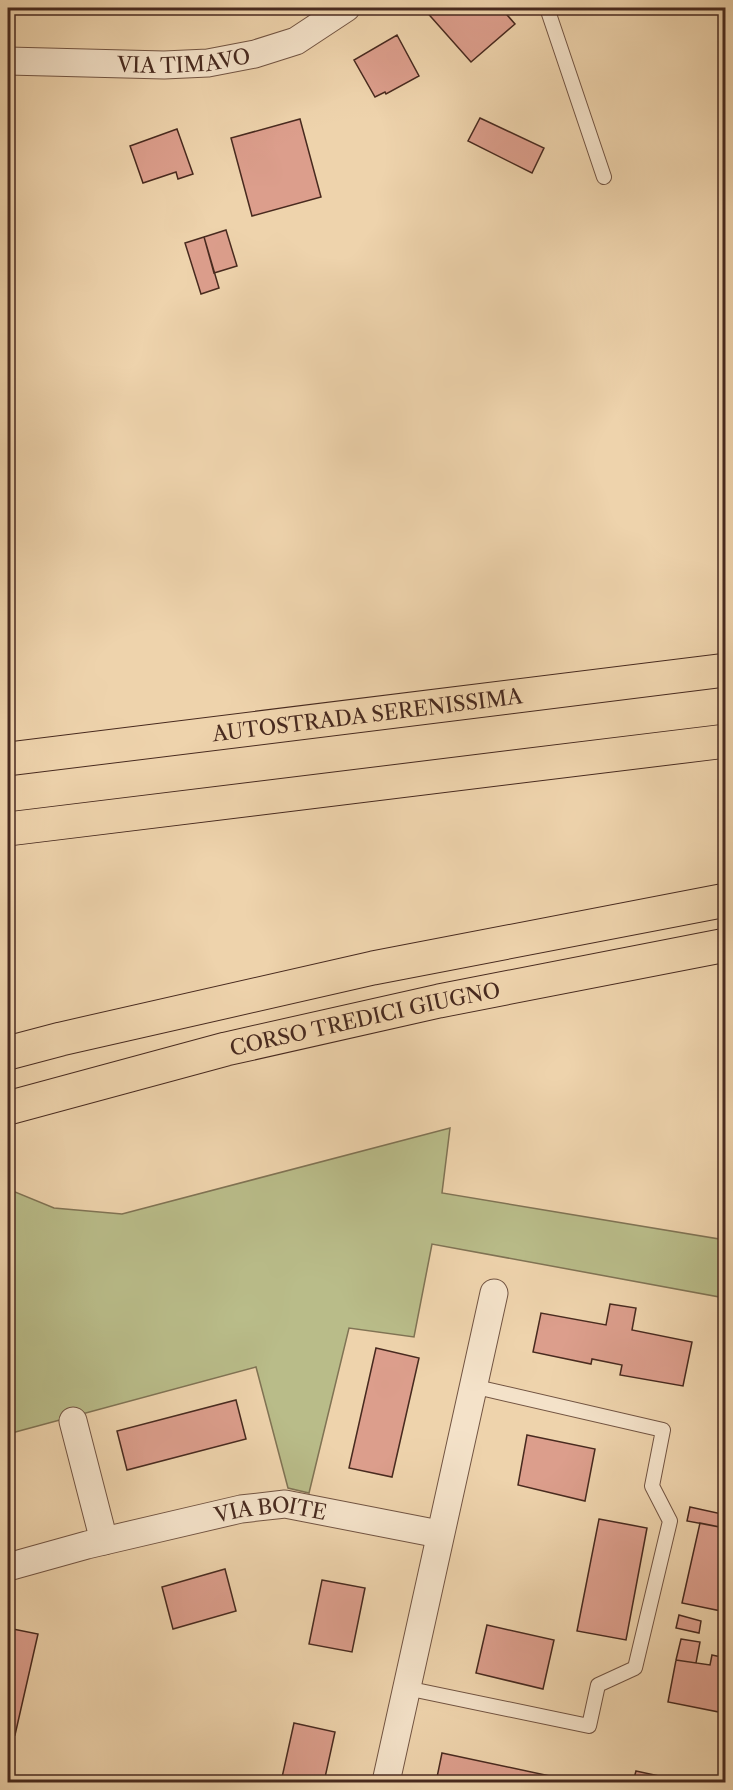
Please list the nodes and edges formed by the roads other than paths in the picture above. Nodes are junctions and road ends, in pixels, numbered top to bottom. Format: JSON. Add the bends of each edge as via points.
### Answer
{"nodes":[{"id":1,"x":346,"y":8,"type":"edge"},
{"id":2,"x":548,"y":8,"type":"edge"},
{"id":3,"x":8,"y":61,"type":"edge"},
{"id":4,"x":604,"y":177,"type":"dead end"},
{"id":5,"x":726,"y":670,"type":"edge"},
{"id":6,"x":726,"y":741,"type":"edge"},
{"id":7,"x":8,"y":759,"type":"edge"},
{"id":8,"x":8,"y":829,"type":"edge"},
{"id":9,"x":726,"y":900,"type":"edge"},
{"id":10,"x":722,"y":946,"type":"edge"},
{"id":11,"x":8,"y":1053,"type":"edge"},
{"id":12,"x":8,"y":1108,"type":"edge"},
{"id":13,"x":494,"y":1293,"type":"dead end"},
{"id":14,"x":472,"y":1386,"type":"junction"},
{"id":15,"x":73,"y":1421,"type":"dead end"},
{"id":16,"x":439,"y":1534,"type":"junction"},
{"id":17,"x":104,"y":1541,"type":"junction"},
{"id":18,"x":8,"y":1567,"type":"edge"},
{"id":19,"x":406,"y":1688,"type":"junction"},
{"id":20,"x":386,"y":1782,"type":"edge"}],
"edges":[{"from":1,"to":3,"type":"street","name":"VIA TIMAVO","via":[[296,40],[255,54],[208,63]]},
{"from":2,"to":4,"type":"lane"},
{"from":5,"to":7,"type":"highway","name":"AUTOSTRADA SERENISSIMA"},
{"from":6,"to":8,"type":"highway"},
{"from":9,"to":11,"type":"highway","via":[[373,969]]},
{"from":10,"to":12,"type":"highway","name":"CORSO TREDICI GIUGNO","via":[[439,1001],[226,1049]]},
{"from":13,"to":14,"type":"street"},
{"from":14,"to":16,"type":"street"},
{"from":14,"to":19,"type":"lane","via":[[663,1430],[652,1486],[670,1521],[634,1668],[598,1685],[590,1726]]},
{"from":15,"to":17,"type":"street"},
{"from":16,"to":17,"type":"street","name":"VIA BOITE","via":[[285,1504],[241,1509]]},
{"from":16,"to":19,"type":"street"},
{"from":17,"to":18,"type":"street","name":"VIA BOITE"},
{"from":19,"to":20,"type":"street"}]}
